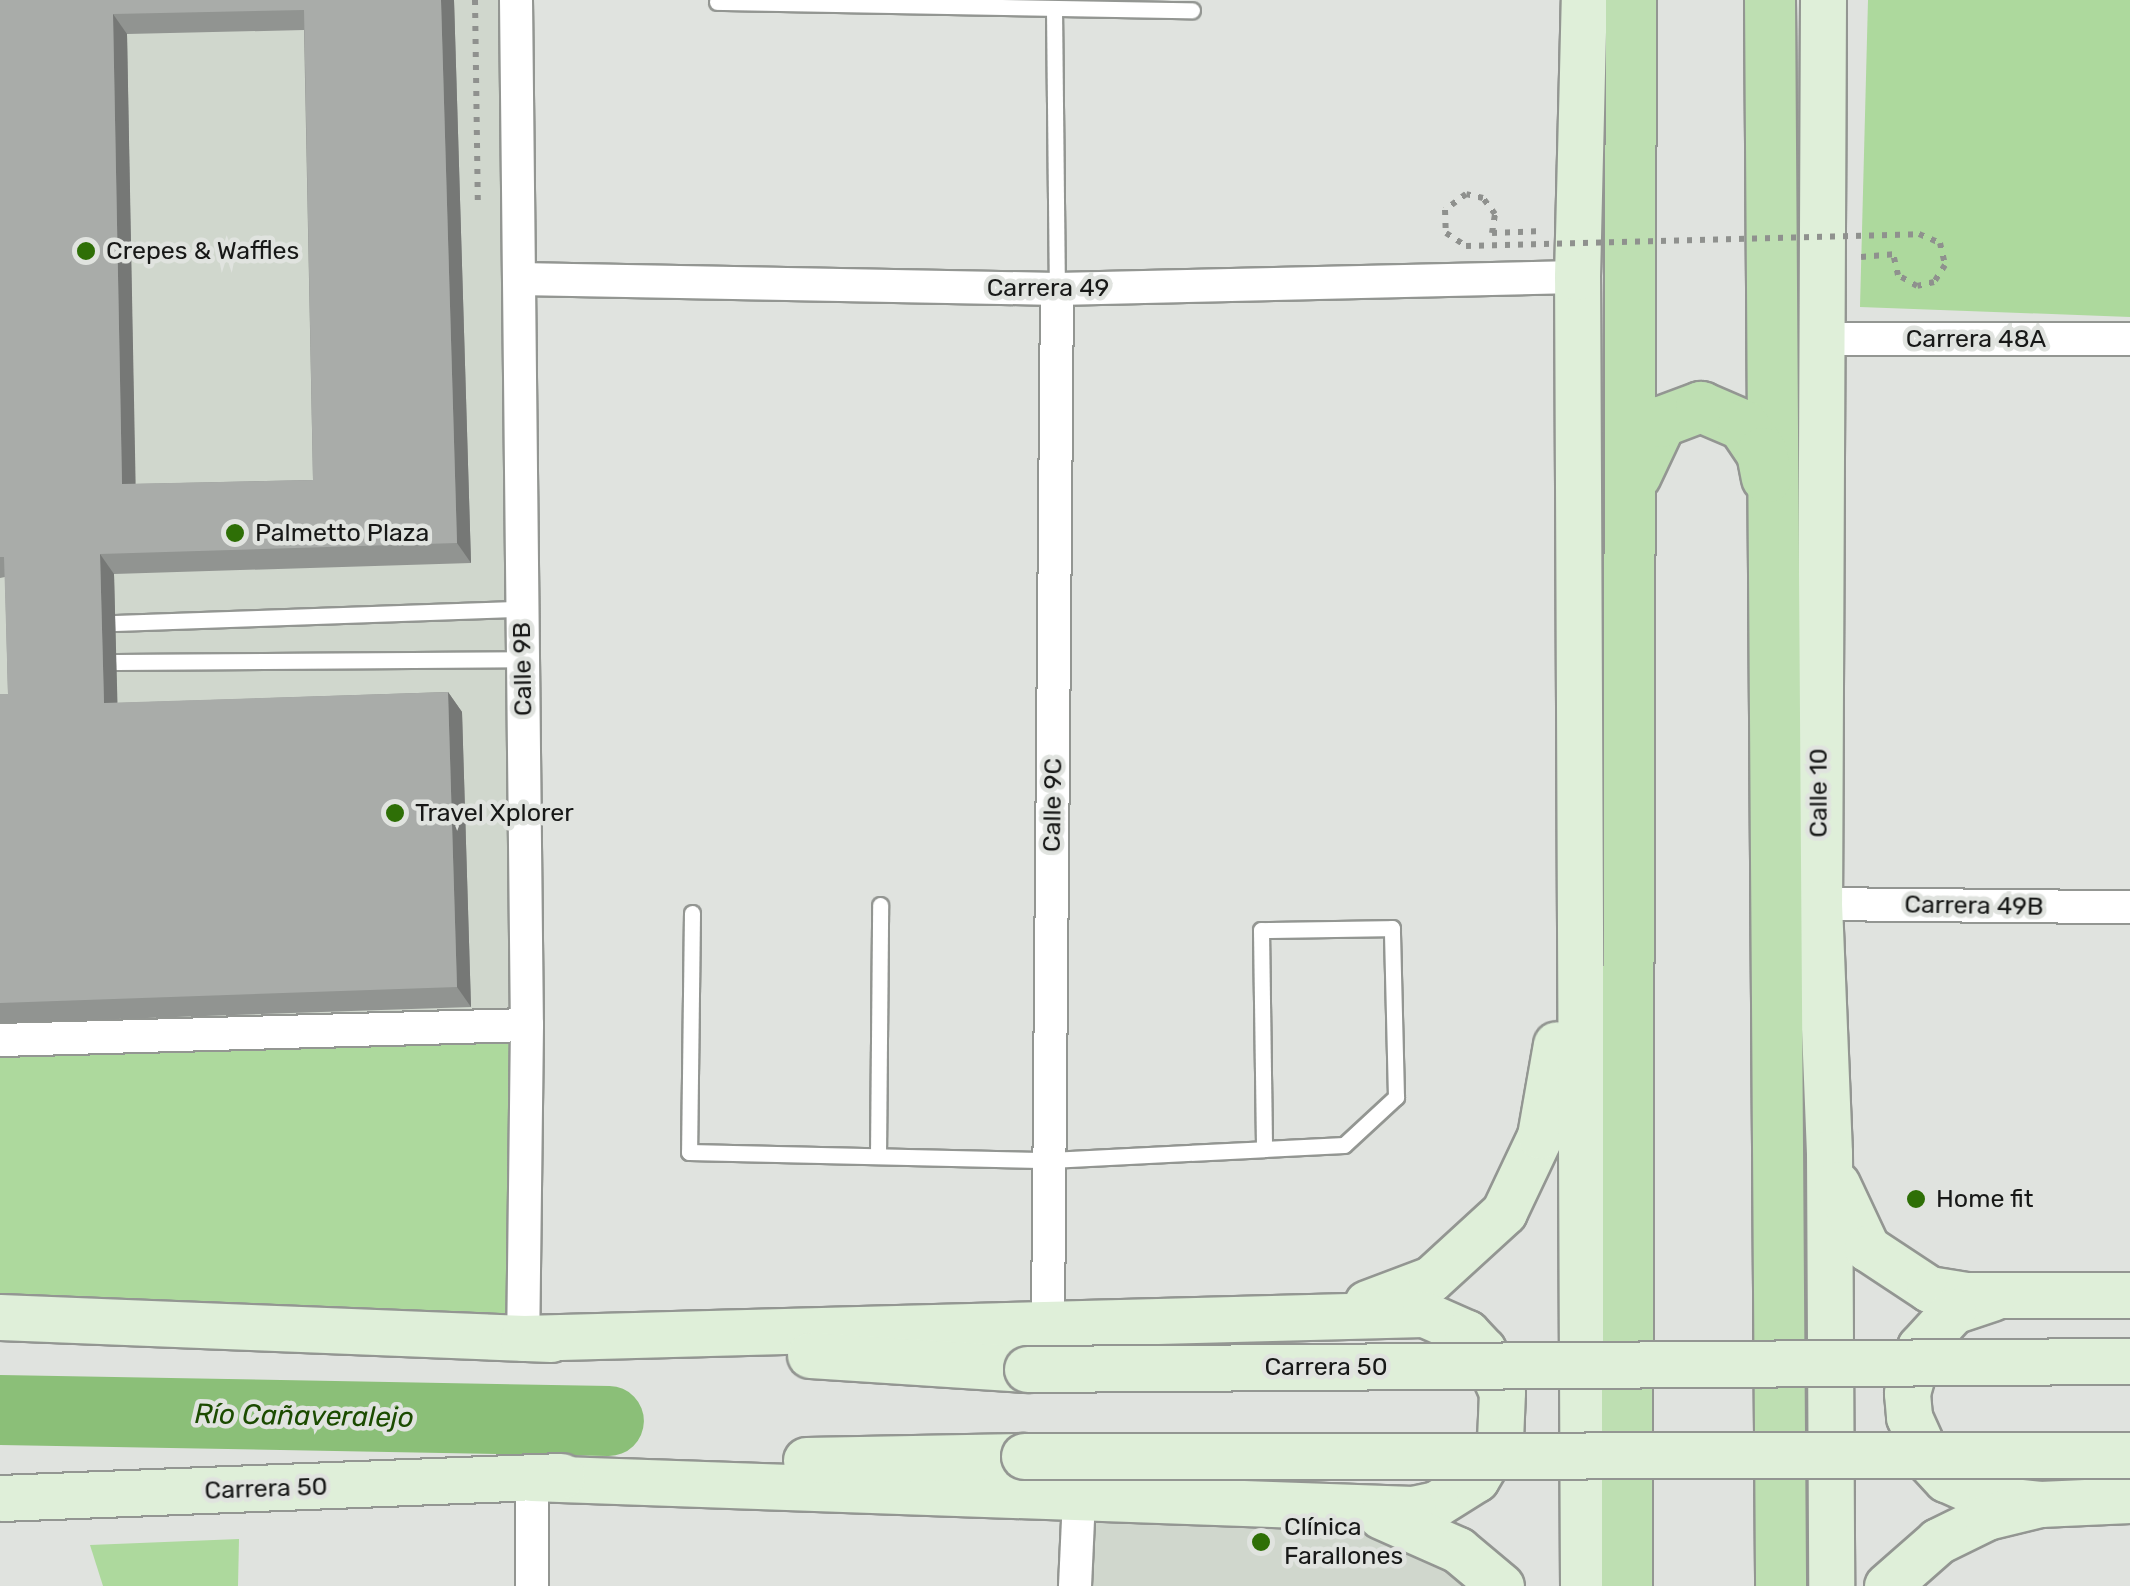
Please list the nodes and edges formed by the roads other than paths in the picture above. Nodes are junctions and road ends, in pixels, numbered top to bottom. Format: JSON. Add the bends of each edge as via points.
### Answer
{"nodes":[{"id":1,"x":516,"y":0,"type":"edge"},
{"id":2,"x":1584,"y":0,"type":"edge"},
{"id":3,"x":1631,"y":0,"type":"edge"},
{"id":4,"x":1770,"y":0,"type":"edge"},
{"id":5,"x":1823,"y":0,"type":"edge"},
{"id":6,"x":717,"y":2,"type":"edge"},
{"id":7,"x":1054,"y":9,"type":"junction"},
{"id":8,"x":1192,"y":10,"type":"dead end"},
{"id":9,"x":1577,"y":277,"type":"junction"},
{"id":10,"x":519,"y":279,"type":"junction"},
{"id":11,"x":1058,"y":289,"type":"junction"},
{"id":12,"x":2130,"y":339,"type":"edge"},
{"id":13,"x":1823,"y":340,"type":"junction"},
{"id":14,"x":1772,"y":502,"type":"junction"},
{"id":15,"x":1631,"y":504,"type":"junction"},
{"id":16,"x":522,"y":610,"type":"junction"},
{"id":17,"x":115,"y":623,"type":"dead end"},
{"id":18,"x":523,"y":659,"type":"junction"},
{"id":19,"x":116,"y":662,"type":"dead end"},
{"id":20,"x":1577,"y":869,"type":"junction"},
{"id":21,"x":1819,"y":904,"type":"junction"},
{"id":22,"x":880,"y":905,"type":"dead end"},
{"id":23,"x":2130,"y":908,"type":"edge"},
{"id":24,"x":692,"y":912,"type":"dead end"},
{"id":25,"x":527,"y":1024,"type":"junction"},
{"id":26,"x":0,"y":1040,"type":"edge"},
{"id":27,"x":1264,"y":1150,"type":"junction"},
{"id":28,"x":1829,"y":1153,"type":"junction"},
{"id":29,"x":878,"y":1155,"type":"junction"},
{"id":30,"x":1050,"y":1160,"type":"junction"},
{"id":31,"x":2024,"y":1294,"type":"junction"},
{"id":32,"x":2130,"y":1295,"type":"edge"},
{"id":33,"x":1333,"y":1312,"type":"junction"},
{"id":34,"x":0,"y":1316,"type":"edge"},
{"id":35,"x":1048,"y":1321,"type":"junction"},
{"id":36,"x":523,"y":1338,"type":"junction"},
{"id":37,"x":2130,"y":1361,"type":"edge"},
{"id":38,"x":2130,"y":1456,"type":"edge"},
{"id":39,"x":532,"y":1478,"type":"junction"},
{"id":40,"x":0,"y":1498,"type":"edge"},
{"id":41,"x":52,"y":1498,"type":"junction"},
{"id":42,"x":1080,"y":1499,"type":"junction"},
{"id":43,"x":2130,"y":1500,"type":"edge"},
{"id":44,"x":2040,"y":1504,"type":"junction"},
{"id":45,"x":1340,"y":1508,"type":"junction"},
{"id":46,"x":0,"y":1511,"type":"edge"},
{"id":47,"x":532,"y":1586,"type":"edge"},
{"id":48,"x":1076,"y":1586,"type":"edge"},
{"id":49,"x":1501,"y":1586,"type":"edge"},
{"id":50,"x":1583,"y":1586,"type":"edge"},
{"id":51,"x":1627,"y":1586,"type":"edge"},
{"id":52,"x":1781,"y":1586,"type":"edge"},
{"id":53,"x":1831,"y":1586,"type":"edge"},
{"id":54,"x":1887,"y":1586,"type":"edge"}],
"edges":[{"from":1,"to":10,"type":"street","name":"Calle 9B"},
{"from":2,"to":9,"type":"street"},
{"from":3,"to":15,"type":"main road"},
{"from":4,"to":14,"type":"main road","name":"Calle 10"},
{"from":5,"to":13,"type":"street","name":"Calle 10"},
{"from":6,"to":7,"type":"lane"},
{"from":7,"to":8,"type":"lane"},
{"from":7,"to":11,"type":"lane"},
{"from":9,"to":11,"type":"street","name":"Carrera 49"},
{"from":9,"to":20,"type":"street"},
{"from":10,"to":11,"type":"street","name":"Carrera 49"},
{"from":10,"to":16,"type":"street","name":"Calle 9B"},
{"from":11,"to":30,"type":"street","name":"Calle 9C"},
{"from":12,"to":13,"type":"street","name":"Carrera 48A"},
{"from":13,"to":21,"type":"street","name":"Calle 10"},
{"from":14,"to":15,"type":"main road","via":[[1750,434],[1725,412],[1701,407],[1677,411],[1652,430]]},
{"from":14,"to":52,"type":"main road","name":"Calle 10"},
{"from":15,"to":51,"type":"main road"},
{"from":16,"to":17,"type":"lane"},
{"from":16,"to":18,"type":"street","name":"Calle 9B"},
{"from":18,"to":19,"type":"lane"},
{"from":18,"to":25,"type":"street","name":"Calle 9B"},
{"from":20,"to":33,"type":"street","via":[[1549,1095],[1518,1190],[1488,1232],[1431,1278]]},
{"from":20,"to":50,"type":"street"},
{"from":21,"to":23,"type":"street","name":"Carrera 49B"},
{"from":21,"to":28,"type":"street","name":"Calle 10"},
{"from":22,"to":29,"type":"lane"},
{"from":24,"to":29,"type":"lane","via":[[689,1152]]},
{"from":25,"to":26,"type":"street"},
{"from":25,"to":36,"type":"street","name":"Calle 9B"},
{"from":27,"to":27,"type":"lane","via":[[1344,1145],[1396,1097],[1392,928],[1261,930]]},
{"from":27,"to":30,"type":"lane"},
{"from":28,"to":31,"type":"street","via":[[1844,1210],[1868,1248],[1895,1272],[1965,1295]]},
{"from":28,"to":53,"type":"street","name":"Calle 10"},
{"from":29,"to":30,"type":"lane"},
{"from":30,"to":35,"type":"street","name":"Calle 9C"},
{"from":31,"to":32,"type":"street"},
{"from":31,"to":44,"type":"street","via":[[1975,1300],[1953,1311],[1920,1347],[1907,1393],[1917,1441],[1946,1479],[1991,1499]]},
{"from":33,"to":35,"type":"street","name":"Carrera 50"},
{"from":33,"to":45,"type":"street","via":[[1424,1314],[1467,1333],[1495,1370],[1504,1416],[1490,1460],[1458,1494],[1413,1509]]},
{"from":34,"to":36,"type":"street","name":"Carrera 50"},
{"from":35,"to":36,"type":"street","name":"Carrera 50"},
{"from":36,"to":37,"type":"street","name":"Carrera 50","bridge":true,"via":[[1028,1369]]},
{"from":38,"to":39,"type":"street","name":"Carrera 50","bridge":true,"via":[[1024,1456],[816,1460]]},
{"from":39,"to":41,"type":"street","name":"Carrera 50"},
{"from":39,"to":42,"type":"street","name":"Carrera 50"},
{"from":39,"to":47,"type":"street"},
{"from":40,"to":41,"type":"street","name":"Carrera 50"},
{"from":41,"to":46,"type":"street"},
{"from":42,"to":45,"type":"street","name":"Carrera 50"},
{"from":42,"to":48,"type":"street"},
{"from":43,"to":44,"type":"street"},
{"from":44,"to":54,"type":"street","via":[[1962,1527],[1916,1556]]},
{"from":45,"to":49,"type":"street","via":[[1431,1534]]}]}
